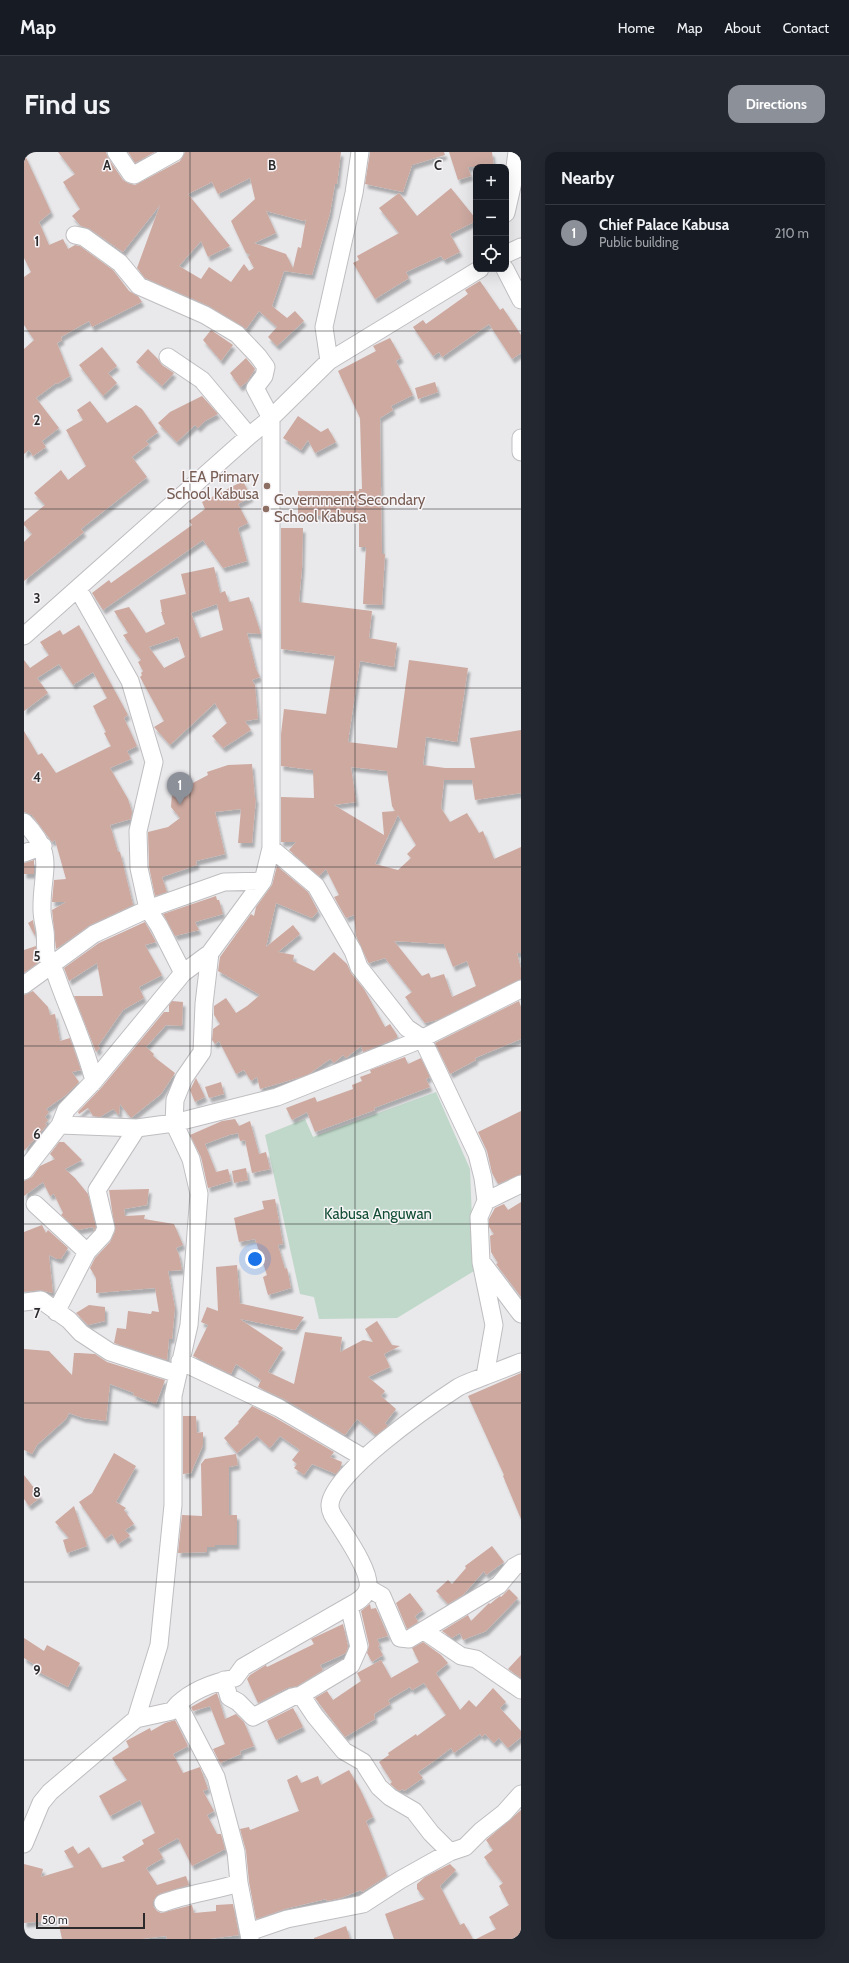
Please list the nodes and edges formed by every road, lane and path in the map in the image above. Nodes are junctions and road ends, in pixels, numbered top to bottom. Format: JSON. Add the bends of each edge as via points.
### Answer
{"nodes":[{"id":1,"x":116,"y":152,"type":"edge"},
{"id":2,"x":175,"y":152,"type":"edge"},
{"id":3,"x":360,"y":152,"type":"edge"},
{"id":4,"x":517,"y":152,"type":"edge"},
{"id":5,"x":509,"y":200,"type":"edge"},
{"id":6,"x":76,"y":235,"type":"dead end"},
{"id":7,"x":521,"y":247,"type":"edge"},
{"id":8,"x":509,"y":253,"type":"edge"},
{"id":9,"x":475,"y":272,"type":"edge"},
{"id":10,"x":507,"y":272,"type":"edge"},
{"id":11,"x":521,"y":300,"type":"edge"},
{"id":12,"x":168,"y":357,"type":"dead end"},
{"id":13,"x":328,"y":361,"type":"junction"},
{"id":14,"x":271,"y":418,"type":"junction"},
{"id":15,"x":249,"y":436,"type":"junction"},
{"id":16,"x":521,"y":438,"type":"edge"},
{"id":17,"x":521,"y":452,"type":"edge"},
{"id":18,"x":78,"y":589,"type":"junction"},
{"id":19,"x":24,"y":636,"type":"edge"},
{"id":20,"x":24,"y":822,"type":"edge"},
{"id":21,"x":43,"y":846,"type":"junction"},
{"id":22,"x":271,"y":848,"type":"junction"},
{"id":23,"x":24,"y":853,"type":"edge"},
{"id":24,"x":263,"y":881,"type":"junction"},
{"id":25,"x":148,"y":909,"type":"junction"},
{"id":26,"x":210,"y":953,"type":"junction"},
{"id":27,"x":52,"y":964,"type":"junction"},
{"id":28,"x":183,"y":973,"type":"junction"},
{"id":29,"x":24,"y":985,"type":"edge"},
{"id":30,"x":521,"y":989,"type":"edge"},
{"id":31,"x":422,"y":1038,"type":"junction"},
{"id":32,"x":94,"y":1081,"type":"junction"},
{"id":33,"x":174,"y":1123,"type":"junction"},
{"id":34,"x":60,"y":1124,"type":"junction"},
{"id":35,"x":137,"y":1128,"type":"junction"},
{"id":36,"x":24,"y":1170,"type":"edge"},
{"id":37,"x":521,"y":1184,"type":"edge"},
{"id":38,"x":486,"y":1201,"type":"junction"},
{"id":39,"x":35,"y":1204,"type":"dead end"},
{"id":40,"x":87,"y":1252,"type":"junction"},
{"id":41,"x":481,"y":1262,"type":"junction"},
{"id":42,"x":24,"y":1302,"type":"edge"},
{"id":43,"x":56,"y":1312,"type":"junction"},
{"id":44,"x":521,"y":1314,"type":"edge"},
{"id":45,"x":521,"y":1362,"type":"edge"},
{"id":46,"x":179,"y":1368,"type":"junction"},
{"id":47,"x":485,"y":1376,"type":"junction"},
{"id":48,"x":364,"y":1458,"type":"junction"},
{"id":49,"x":521,"y":1563,"type":"edge"},
{"id":50,"x":368,"y":1588,"type":"junction"},
{"id":51,"x":349,"y":1606,"type":"junction"},
{"id":52,"x":424,"y":1631,"type":"junction"},
{"id":53,"x":224,"y":1680,"type":"junction"},
{"id":54,"x":521,"y":1690,"type":"edge"},
{"id":55,"x":300,"y":1695,"type":"junction"},
{"id":56,"x":178,"y":1704,"type":"junction"},
{"id":57,"x":136,"y":1719,"type":"junction"},
{"id":58,"x":521,"y":1794,"type":"edge"},
{"id":59,"x":24,"y":1844,"type":"edge"},
{"id":60,"x":450,"y":1852,"type":"junction"},
{"id":61,"x":239,"y":1884,"type":"junction"},
{"id":62,"x":163,"y":1903,"type":"dead end"},
{"id":63,"x":250,"y":1936,"type":"edge"}],
"edges":[{"from":1,"to":2,"type":"street","via":[[134,175]]},
{"from":3,"to":13,"type":"street","via":[[354,193],[324,327]]},
{"from":4,"to":5,"type":"street"},
{"from":6,"to":14,"type":"street","via":[[84,237],[120,263],[139,286],[205,315],[237,334],[266,367],[264,376],[255,388]]},
{"from":7,"to":8,"type":"street"},
{"from":9,"to":13,"type":"street"},
{"from":10,"to":11,"type":"street"},
{"from":12,"to":15,"type":"street","via":[[202,380]]},
{"from":13,"to":14,"type":"street"},
{"from":14,"to":15,"type":"street"},
{"from":14,"to":22,"type":"street"},
{"from":15,"to":18,"type":"street"},
{"from":16,"to":17,"type":"street"},
{"from":18,"to":19,"type":"street"},
{"from":18,"to":25,"type":"street","via":[[130,680],[154,762],[138,831],[138,868]]},
{"from":20,"to":21,"type":"street"},
{"from":21,"to":23,"type":"street"},
{"from":21,"to":27,"type":"street","via":[[45,876],[41,911],[46,932],[46,954]]},
{"from":22,"to":24,"type":"street"},
{"from":22,"to":31,"type":"street","via":[[316,886],[360,967],[407,1028]]},
{"from":24,"to":25,"type":"street","via":[[224,882]]},
{"from":24,"to":26,"type":"street"},
{"from":25,"to":27,"type":"street","via":[[94,934]]},
{"from":25,"to":28,"type":"street"},
{"from":26,"to":28,"type":"street"},
{"from":26,"to":33,"type":"street","via":[[202,1052],[184,1078],[175,1100]]},
{"from":27,"to":29,"type":"street"},
{"from":27,"to":32,"type":"street","via":[[89,1060]]},
{"from":28,"to":32,"type":"street"},
{"from":30,"to":31,"type":"street"},
{"from":31,"to":33,"type":"street","via":[[277,1096]]},
{"from":31,"to":38,"type":"street","via":[[477,1154]]},
{"from":32,"to":34,"type":"street","via":[[66,1110]]},
{"from":33,"to":35,"type":"street"},
{"from":33,"to":46,"type":"street","via":[[191,1158],[199,1194],[189,1325]]},
{"from":34,"to":35,"type":"street"},
{"from":34,"to":36,"type":"street"},
{"from":35,"to":40,"type":"street","via":[[97,1190],[106,1228]]},
{"from":37,"to":38,"type":"street"},
{"from":38,"to":41,"type":"street","via":[[479,1217]]},
{"from":39,"to":40,"type":"street"},
{"from":40,"to":43,"type":"street"},
{"from":41,"to":44,"type":"street"},
{"from":41,"to":47,"type":"street","via":[[494,1325]]},
{"from":42,"to":43,"type":"street","via":[[41,1300]]},
{"from":43,"to":46,"type":"street","via":[[110,1352]]},
{"from":45,"to":47,"type":"street"},
{"from":46,"to":48,"type":"street","via":[[280,1408]]},
{"from":46,"to":57,"type":"street","via":[[173,1396],[173,1505],[159,1645]]},
{"from":47,"to":48,"type":"street","via":[[458,1387],[399,1429]]},
{"from":48,"to":50,"type":"street","via":[[340,1482],[330,1505],[331,1512],[368,1578]]},
{"from":49,"to":52,"type":"street","via":[[514,1567],[499,1585]]},
{"from":50,"to":51,"type":"street","via":[[364,1596]]},
{"from":50,"to":52,"type":"street","via":[[382,1596],[400,1638],[409,1639]]},
{"from":51,"to":53,"type":"street","via":[[243,1667],[235,1678]]},
{"from":51,"to":55,"type":"street","via":[[359,1647],[351,1665]]},
{"from":52,"to":54,"type":"street","via":[[461,1656],[476,1659]]},
{"from":53,"to":55,"type":"street","via":[[229,1698],[238,1702],[253,1718]]},
{"from":53,"to":56,"type":"street","via":[[195,1692]]},
{"from":55,"to":60,"type":"street","via":[[344,1751],[363,1762],[379,1787],[390,1798],[414,1811]]},
{"from":56,"to":57,"type":"street","via":[[172,1711]]},
{"from":56,"to":61,"type":"street","via":[[216,1777],[236,1852]]},
{"from":57,"to":59,"type":"street","via":[[50,1792],[41,1803]]},
{"from":58,"to":60,"type":"street","via":[[504,1813],[465,1847]]},
{"from":60,"to":63,"type":"street","via":[[363,1904],[288,1919]]},
{"from":61,"to":62,"type":"street"},
{"from":61,"to":63,"type":"street"}]}
